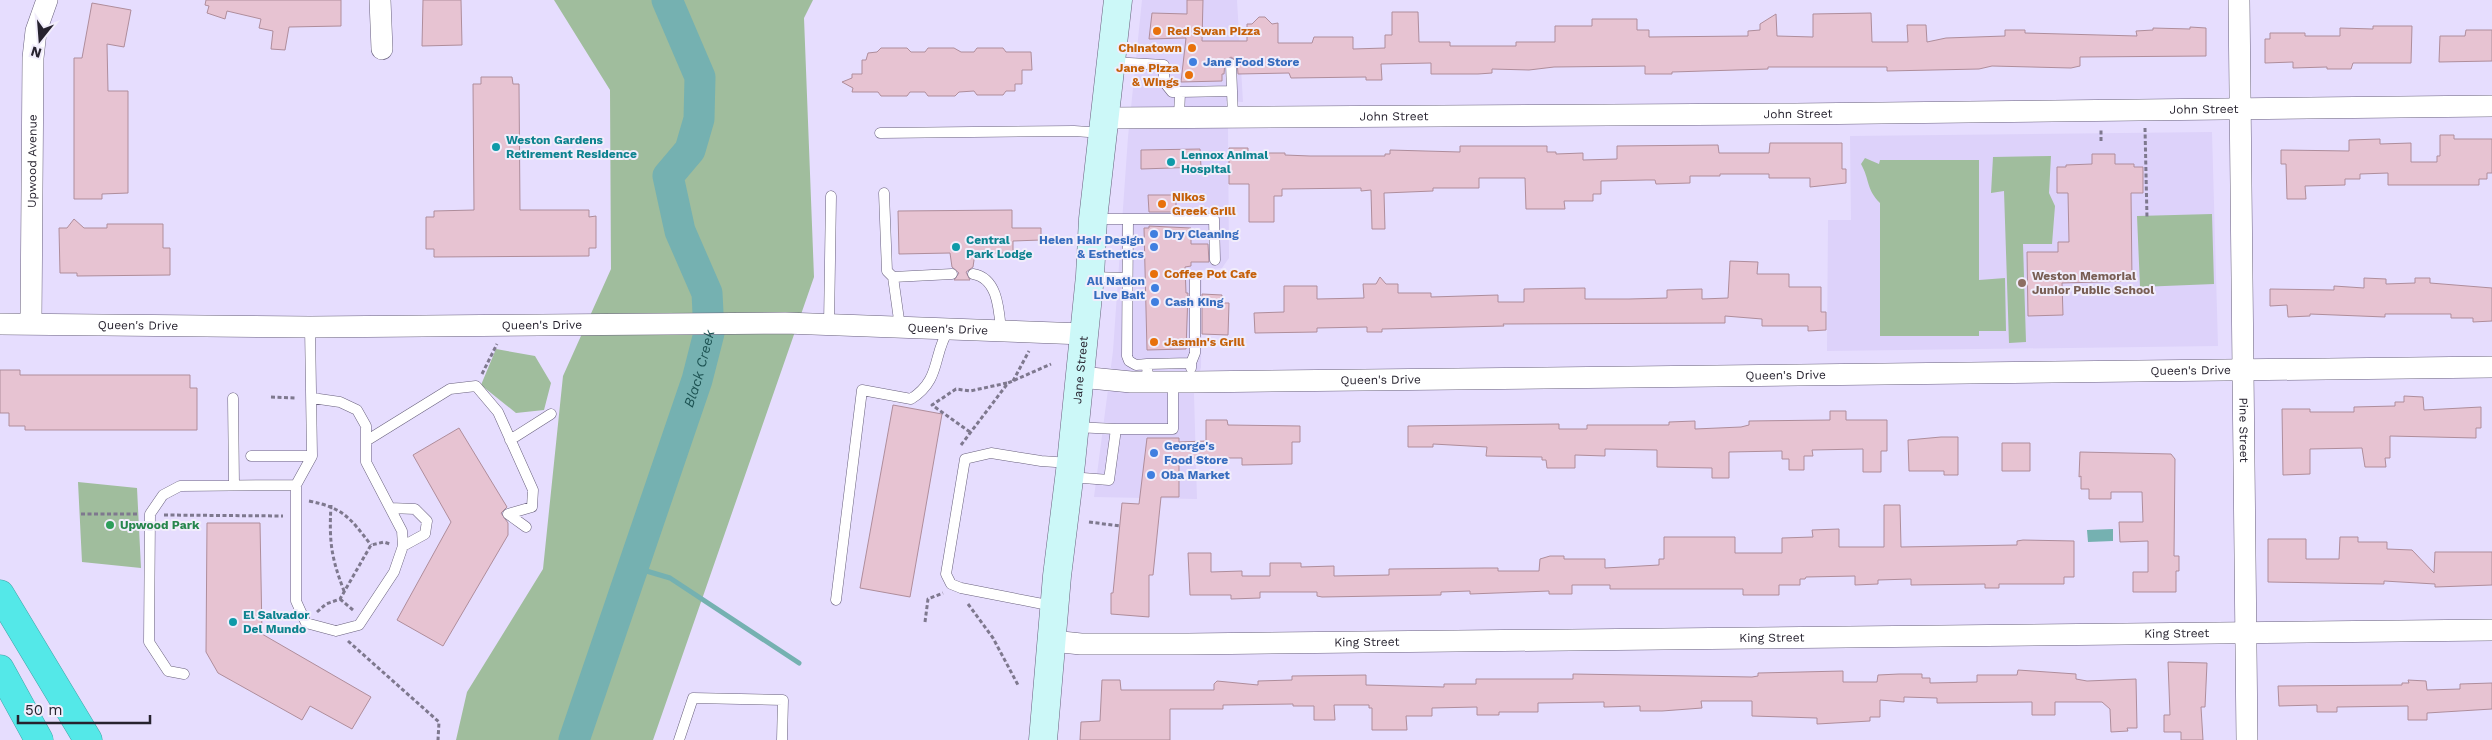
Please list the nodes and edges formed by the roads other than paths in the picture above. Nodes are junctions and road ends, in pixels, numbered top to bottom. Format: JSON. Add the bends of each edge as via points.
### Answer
{"nodes":[{"id":1,"x":47,"y":0,"type":"edge"},
{"id":2,"x":380,"y":0,"type":"edge"},
{"id":3,"x":1118,"y":0,"type":"edge"},
{"id":4,"x":2239,"y":0,"type":"edge"},
{"id":5,"x":382,"y":49,"type":"dead end"},
{"id":6,"x":1112,"y":62,"type":"junction"},
{"id":7,"x":1231,"y":64,"type":"dead end"},
{"id":8,"x":1180,"y":92,"type":"junction"},
{"id":9,"x":1232,"y":92,"type":"junction"},
{"id":10,"x":2492,"y":106,"type":"edge"},
{"id":11,"x":2240,"y":109,"type":"junction"},
{"id":12,"x":1179,"y":117,"type":"junction"},
{"id":13,"x":1233,"y":118,"type":"junction"},
{"id":14,"x":1105,"y":126,"type":"junction"},
{"id":15,"x":880,"y":133,"type":"dead end"},
{"id":16,"x":884,"y":193,"type":"dead end"},
{"id":17,"x":831,"y":196,"type":"dead end"},
{"id":18,"x":1093,"y":219,"type":"junction"},
{"id":19,"x":1128,"y":220,"type":"junction"},
{"id":20,"x":1216,"y":260,"type":"dead end"},
{"id":21,"x":952,"y":274,"type":"dead end"},
{"id":22,"x":973,"y":274,"type":"dead end"},
{"id":23,"x":1090,"y":276,"type":"junction"},
{"id":24,"x":892,"y":277,"type":"junction"},
{"id":25,"x":1126,"y":278,"type":"junction"},
{"id":26,"x":1195,"y":280,"type":"dead end"},
{"id":27,"x":31,"y":323,"type":"junction"},
{"id":28,"x":0,"y":324,"type":"edge"},
{"id":29,"x":829,"y":325,"type":"junction"},
{"id":30,"x":310,"y":327,"type":"junction"},
{"id":31,"x":900,"y":327,"type":"junction"},
{"id":32,"x":949,"y":329,"type":"junction"},
{"id":33,"x":1001,"y":331,"type":"junction"},
{"id":34,"x":1084,"y":334,"type":"junction"},
{"id":35,"x":2492,"y":368,"type":"edge"},
{"id":36,"x":2243,"y":370,"type":"junction"},
{"id":37,"x":1147,"y":373,"type":"junction"},
{"id":38,"x":1185,"y":376,"type":"junction"},
{"id":39,"x":1080,"y":377,"type":"junction"},
{"id":40,"x":233,"y":398,"type":"dead end"},
{"id":41,"x":312,"y":398,"type":"junction"},
{"id":42,"x":551,"y":414,"type":"dead end"},
{"id":43,"x":1075,"y":427,"type":"junction"},
{"id":44,"x":1116,"y":429,"type":"junction"},
{"id":45,"x":510,"y":440,"type":"junction"},
{"id":46,"x":366,"y":441,"type":"junction"},
{"id":47,"x":251,"y":456,"type":"dead end"},
{"id":48,"x":312,"y":456,"type":"junction"},
{"id":49,"x":1070,"y":470,"type":"junction"},
{"id":50,"x":234,"y":485,"type":"junction"},
{"id":51,"x":296,"y":485,"type":"junction"},
{"id":52,"x":390,"y":508,"type":"junction"},
{"id":53,"x":526,"y":526,"type":"dead end"},
{"id":54,"x":403,"y":548,"type":"junction"},
{"id":55,"x":0,"y":594,"type":"edge"},
{"id":56,"x":836,"y":600,"type":"dead end"},
{"id":57,"x":1054,"y":606,"type":"junction"},
{"id":58,"x":2492,"y":630,"type":"edge"},
{"id":59,"x":2245,"y":632,"type":"junction"},
{"id":60,"x":1052,"y":641,"type":"junction"},
{"id":61,"x":0,"y":669,"type":"edge"},
{"id":62,"x":184,"y":674,"type":"dead end"},
{"id":63,"x":40,"y":740,"type":"edge"},
{"id":64,"x":88,"y":740,"type":"edge"},
{"id":65,"x":679,"y":740,"type":"edge"},
{"id":66,"x":782,"y":740,"type":"edge"},
{"id":67,"x":1043,"y":740,"type":"edge"},
{"id":68,"x":2247,"y":740,"type":"edge"}],
"edges":[{"from":1,"to":27,"type":"street","name":"Upwood Avenue","via":[[36,31],[33,58]]},
{"from":2,"to":5,"type":"street"},
{"from":3,"to":6,"type":"main road","name":"Jane Street"},
{"from":4,"to":11,"type":"street","name":"Pine Street"},
{"from":6,"to":8,"type":"lane","via":[[1164,65],[1164,82],[1172,92]]},
{"from":6,"to":14,"type":"main road","name":"Jane Street"},
{"from":7,"to":9,"type":"lane"},
{"from":8,"to":9,"type":"lane"},
{"from":8,"to":12,"type":"lane"},
{"from":9,"to":13,"type":"lane"},
{"from":10,"to":11,"type":"street","name":"John Street"},
{"from":11,"to":13,"type":"street","name":"John Street"},
{"from":11,"to":36,"type":"street","name":"Pine Street"},
{"from":12,"to":13,"type":"street","name":"John Street"},
{"from":12,"to":14,"type":"street","name":"John Street"},
{"from":14,"to":15,"type":"lane","via":[[1074,131]]},
{"from":14,"to":18,"type":"main road","name":"Jane Street"},
{"from":16,"to":24,"type":"lane","via":[[887,271]]},
{"from":17,"to":29,"type":"lane"},
{"from":18,"to":19,"type":"lane"},
{"from":18,"to":23,"type":"main road","name":"Jane Street"},
{"from":19,"to":20,"type":"lane","via":[[1214,220]]},
{"from":19,"to":25,"type":"lane"},
{"from":21,"to":24,"type":"lane"},
{"from":22,"to":33,"type":"lane","via":[[980,275],[994,289]]},
{"from":23,"to":25,"type":"lane"},
{"from":23,"to":34,"type":"main road","name":"Jane Street"},
{"from":24,"to":31,"type":"lane"},
{"from":25,"to":37,"type":"lane","via":[[1127,356],[1129,361]]},
{"from":26,"to":38,"type":"lane","via":[[1195,353]]},
{"from":27,"to":28,"type":"street","name":"Queen's Drive"},
{"from":27,"to":30,"type":"street","name":"Queen's Drive"},
{"from":29,"to":30,"type":"street","name":"Queen's Drive","via":[[666,323]]},
{"from":29,"to":31,"type":"street","name":"Queen's Drive"},
{"from":30,"to":41,"type":"lane"},
{"from":31,"to":32,"type":"street","name":"Queen's Drive"},
{"from":32,"to":33,"type":"street","name":"Queen's Drive"},
{"from":32,"to":56,"type":"lane","via":[[942,340],[937,366],[923,391],[911,398],[862,390]]},
{"from":33,"to":34,"type":"street","name":"Queen's Drive"},
{"from":34,"to":39,"type":"main road","name":"Jane Street"},
{"from":35,"to":36,"type":"street","name":"Queen's Drive"},
{"from":36,"to":38,"type":"street","name":"Queen's Drive"},
{"from":36,"to":59,"type":"street","name":"Pine Street"},
{"from":37,"to":38,"type":"street","name":"Queen's Drive"},
{"from":37,"to":39,"type":"street","name":"Queen's Drive"},
{"from":38,"to":44,"type":"lane","via":[[1173,429]]},
{"from":39,"to":43,"type":"main road","name":"Jane Street"},
{"from":40,"to":50,"type":"lane"},
{"from":41,"to":46,"type":"lane","via":[[340,402],[357,410],[366,426]]},
{"from":41,"to":48,"type":"lane"},
{"from":42,"to":45,"type":"lane"},
{"from":43,"to":44,"type":"lane"},
{"from":43,"to":49,"type":"main road","name":"Jane Street"},
{"from":44,"to":49,"type":"lane","via":[[1110,480]]},
{"from":45,"to":46,"type":"lane","via":[[498,412],[476,386],[450,389]]},
{"from":45,"to":53,"type":"lane","via":[[533,490],[532,507],[508,514]]},
{"from":46,"to":52,"type":"lane","via":[[366,462]]},
{"from":47,"to":48,"type":"lane"},
{"from":48,"to":51,"type":"lane"},
{"from":49,"to":57,"type":"main road","name":"Jane Street"},
{"from":49,"to":57,"type":"lane","via":[[1041,461],[990,453],[965,460],[946,574],[951,584],[961,588]]},
{"from":50,"to":51,"type":"lane"},
{"from":50,"to":62,"type":"lane","via":[[180,486],[163,495],[150,514],[149,642],[168,671]]},
{"from":51,"to":54,"type":"lane","via":[[296,602],[306,623],[336,631],[359,625],[394,572]]},
{"from":52,"to":54,"type":"lane","via":[[402,531]]},
{"from":52,"to":54,"type":"lane","via":[[415,509],[427,521],[425,534]]},
{"from":55,"to":64,"type":"highway"},
{"from":57,"to":60,"type":"main road","name":"Jane Street"},
{"from":58,"to":59,"type":"street","name":"King Street"},
{"from":59,"to":60,"type":"street","name":"King Street","via":[[1248,644],[1080,644]]},
{"from":59,"to":68,"type":"street","name":"Pine Street"},
{"from":60,"to":67,"type":"main road","name":"Jane Street"},
{"from":61,"to":63,"type":"highway"},
{"from":65,"to":66,"type":"lane","via":[[693,698],[783,700]]}]}
